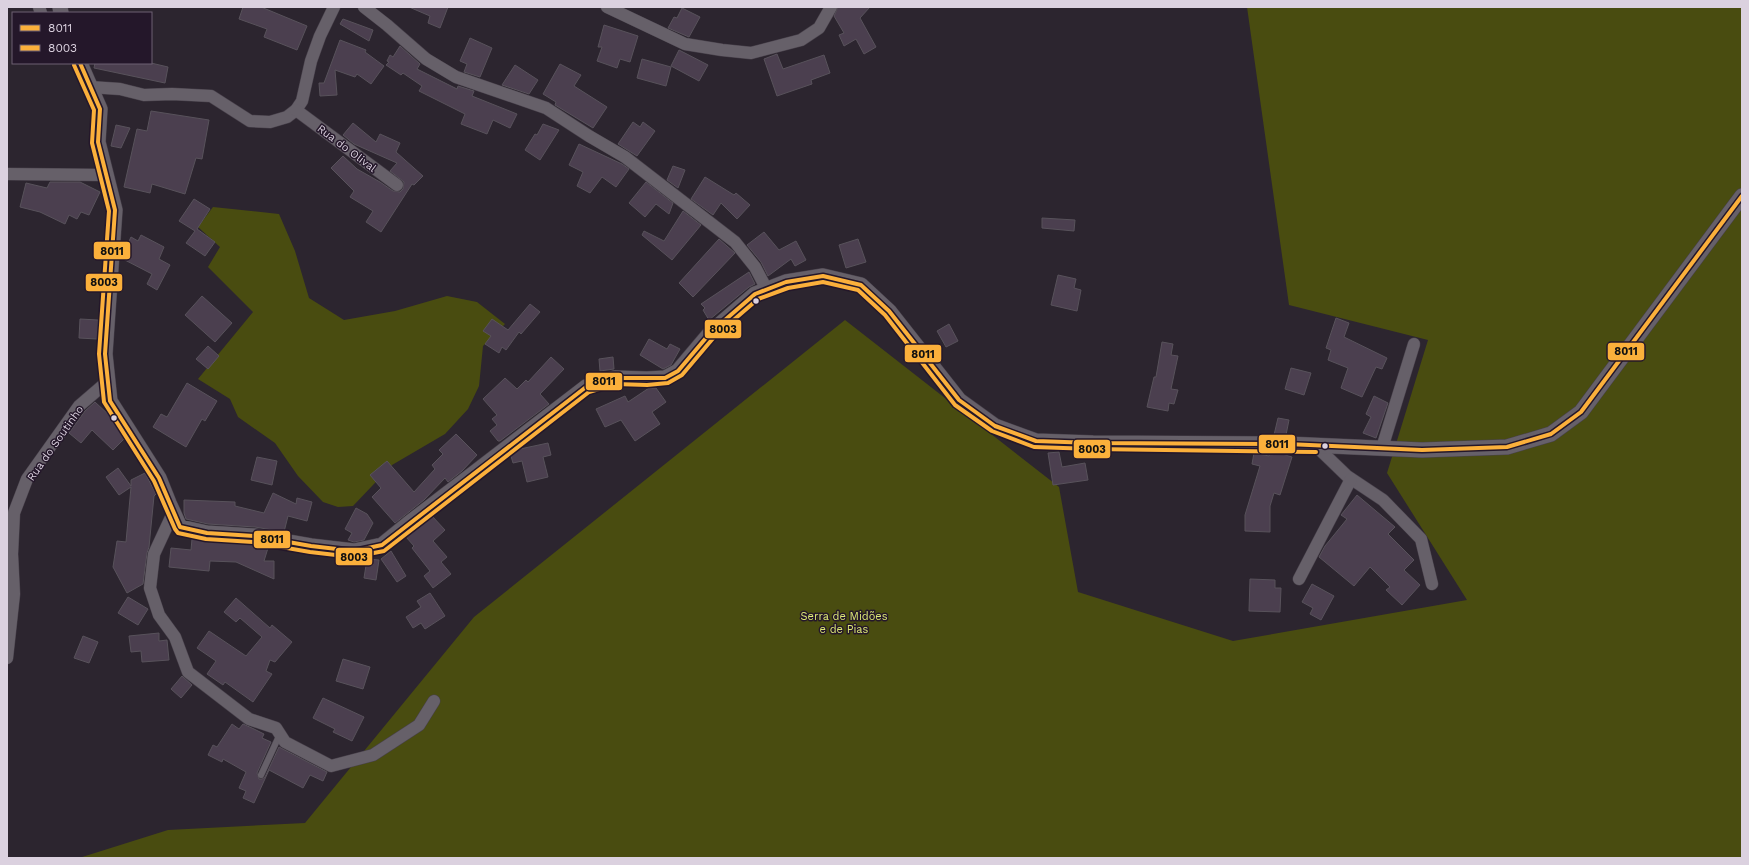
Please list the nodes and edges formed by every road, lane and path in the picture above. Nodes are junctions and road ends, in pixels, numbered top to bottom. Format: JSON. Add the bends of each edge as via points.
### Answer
{"nodes":[{"id":1,"x":334,"y":7,"type":"edge"},
{"id":2,"x":364,"y":7,"type":"edge"},
{"id":3,"x":607,"y":7,"type":"edge"},
{"id":4,"x":831,"y":7,"type":"edge"},
{"id":5,"x":71,"y":64,"type":"edge"},
{"id":6,"x":80,"y":64,"type":"edge"},
{"id":7,"x":88,"y":83,"type":"junction"},
{"id":8,"x":296,"y":110,"type":"junction"},
{"id":9,"x":7,"y":174,"type":"edge"},
{"id":10,"x":105,"y":175,"type":"junction"},
{"id":11,"x":397,"y":185,"type":"dead end"},
{"id":12,"x":1742,"y":196,"type":"edge"},
{"id":13,"x":767,"y":290,"type":"junction"},
{"id":14,"x":1414,"y":344,"type":"dead end"},
{"id":15,"x":108,"y":381,"type":"junction"},
{"id":16,"x":1316,"y":446,"type":"junction"},
{"id":17,"x":1382,"y":448,"type":"junction"},
{"id":18,"x":1351,"y":479,"type":"junction"},
{"id":19,"x":174,"y":513,"type":"junction"},
{"id":20,"x":1300,"y":579,"type":"dead end"},
{"id":21,"x":1432,"y":584,"type":"dead end"},
{"id":22,"x":7,"y":658,"type":"edge"},
{"id":23,"x":434,"y":701,"type":"dead end"},
{"id":24,"x":280,"y":734,"type":"junction"},
{"id":25,"x":261,"y":775,"type":"dead end"}],
"edges":[{"from":1,"to":8,"type":"street","via":[[320,36],[311,61],[302,101]]},
{"from":2,"to":13,"type":"street","via":[[426,58],[456,77],[546,108],[625,157],[735,242],[755,267]]},
{"from":3,"to":4,"type":"street","via":[[685,44],[751,53],[801,40],[819,28]]},
{"from":5,"to":7,"type":"street"},
{"from":6,"to":7,"type":"street"},
{"from":7,"to":8,"type":"street","via":[[144,94],[211,96],[250,121],[270,122],[287,117]]},
{"from":7,"to":10,"type":"street","via":[[100,109],[98,142]]},
{"from":8,"to":11,"type":"street","name":"Rua do Olival"},
{"from":9,"to":10,"type":"street"},
{"from":10,"to":15,"type":"street","via":[[114,210],[105,354]]},
{"from":12,"to":17,"type":"street","via":[[1581,412],[1552,434],[1507,447],[1422,450]]},
{"from":13,"to":16,"type":"street","via":[[786,282],[823,276],[861,285],[889,310],[959,400],[995,426],[1036,441]]},
{"from":13,"to":19,"type":"street","via":[[755,294],[711,332],[678,371],[665,378],[615,378],[586,387],[382,545],[354,551],[254,536],[207,533],[180,527]]},
{"from":14,"to":17,"type":"street"},
{"from":15,"to":19,"type":"street","via":[[110,401],[160,478]]},
{"from":15,"to":22,"type":"street","name":"Rua do Soutinho","via":[[79,406],[28,479],[14,513],[14,594]]},
{"from":16,"to":17,"type":"street"},
{"from":16,"to":18,"type":"street"},
{"from":18,"to":20,"type":"street"},
{"from":18,"to":21,"type":"street","via":[[1383,500],[1421,539]]},
{"from":19,"to":24,"type":"street","via":[[154,554],[150,588],[159,615],[176,637],[188,672],[249,719],[276,728]]},
{"from":23,"to":24,"type":"street","via":[[419,725],[373,755],[331,766],[284,742]]},
{"from":24,"to":25,"type":"lane"}]}
